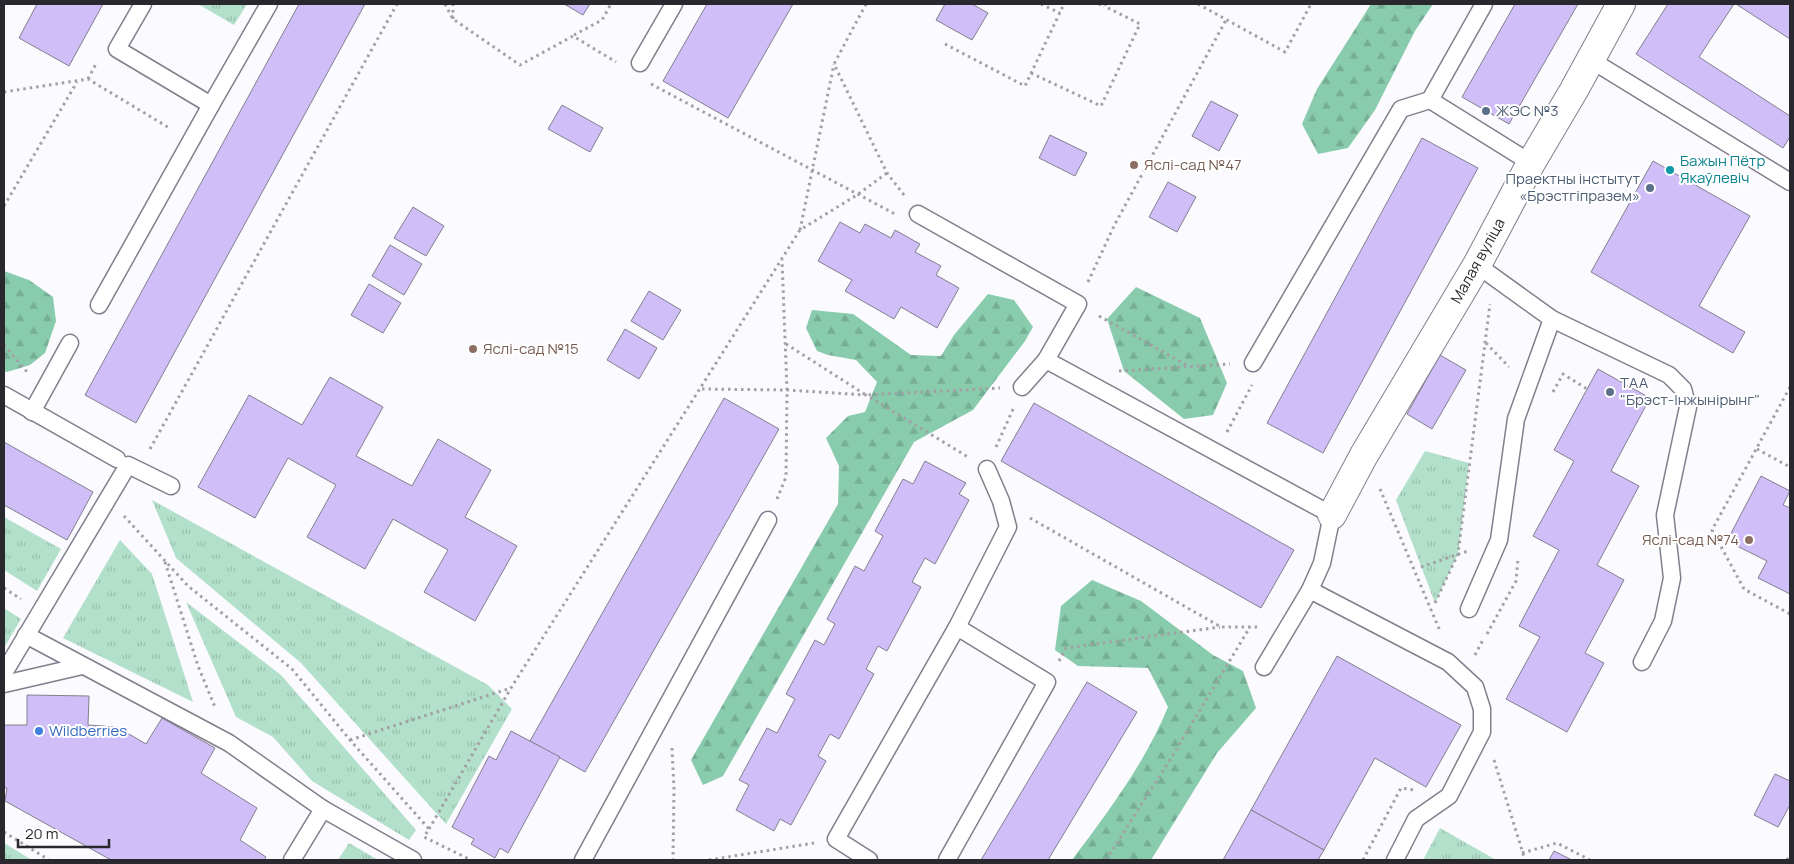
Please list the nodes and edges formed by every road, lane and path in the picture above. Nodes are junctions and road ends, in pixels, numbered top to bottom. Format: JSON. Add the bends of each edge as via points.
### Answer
{"nodes":[{"id":1,"x":143,"y":4,"type":"edge"},
{"id":2,"x":269,"y":4,"type":"edge"},
{"id":3,"x":397,"y":4,"type":"edge"},
{"id":4,"x":445,"y":4,"type":"edge"},
{"id":5,"x":453,"y":4,"type":"edge"},
{"id":6,"x":611,"y":4,"type":"edge"},
{"id":7,"x":674,"y":4,"type":"edge"},
{"id":8,"x":866,"y":4,"type":"edge"},
{"id":9,"x":1041,"y":4,"type":"edge"},
{"id":10,"x":1064,"y":4,"type":"edge"},
{"id":11,"x":1099,"y":4,"type":"edge"},
{"id":12,"x":1198,"y":4,"type":"edge"},
{"id":13,"x":1311,"y":4,"type":"edge"},
{"id":14,"x":1484,"y":4,"type":"edge"},
{"id":15,"x":1621,"y":4,"type":"edge"},
{"id":16,"x":1105,"y":5,"type":"edge"},
{"id":17,"x":1060,"y":13,"type":"junction"},
{"id":18,"x":453,"y":19,"type":"junction"},
{"id":19,"x":1226,"y":20,"type":"junction"},
{"id":20,"x":573,"y":36,"type":"junction"},
{"id":21,"x":946,"y":44,"type":"dead end"},
{"id":22,"x":1591,"y":60,"type":"junction"},
{"id":23,"x":640,"y":63,"type":"dead end"},
{"id":24,"x":620,"y":64,"type":"dead end"},
{"id":25,"x":834,"y":64,"type":"junction"},
{"id":26,"x":1031,"y":73,"type":"junction"},
{"id":27,"x":77,"y":81,"type":"junction"},
{"id":28,"x":650,"y":83,"type":"dead end"},
{"id":29,"x":4,"y":92,"type":"edge"},
{"id":30,"x":1430,"y":100,"type":"junction"},
{"id":31,"x":211,"y":105,"type":"junction"},
{"id":32,"x":191,"y":140,"type":"junction"},
{"id":33,"x":1531,"y":163,"type":"junction"},
{"id":34,"x":813,"y":170,"type":"junction"},
{"id":35,"x":887,"y":173,"type":"junction"},
{"id":36,"x":1790,"y":182,"type":"edge"},
{"id":37,"x":857,"y":195,"type":"junction"},
{"id":38,"x":4,"y":206,"type":"edge"},
{"id":39,"x":918,"y":214,"type":"junction"},
{"id":40,"x":800,"y":230,"type":"junction"},
{"id":41,"x":782,"y":260,"type":"junction"},
{"id":42,"x":1486,"y":272,"type":"junction"},
{"id":43,"x":1078,"y":304,"type":"junction"},
{"id":44,"x":99,"y":305,"type":"dead end"},
{"id":45,"x":1552,"y":319,"type":"junction"},
{"id":46,"x":70,"y":343,"type":"dead end"},
{"id":47,"x":786,"y":344,"type":"junction"},
{"id":48,"x":4,"y":345,"type":"edge"},
{"id":49,"x":1046,"y":360,"type":"junction"},
{"id":50,"x":1253,"y":363,"type":"junction"},
{"id":51,"x":1190,"y":367,"type":"junction"},
{"id":52,"x":1072,"y":374,"type":"junction"},
{"id":53,"x":1022,"y":387,"type":"junction"},
{"id":54,"x":1790,"y":388,"type":"edge"},
{"id":55,"x":701,"y":389,"type":"junction"},
{"id":56,"x":787,"y":390,"type":"junction"},
{"id":57,"x":44,"y":391,"type":"junction"},
{"id":58,"x":866,"y":395,"type":"junction"},
{"id":59,"x":4,"y":396,"type":"edge"},
{"id":60,"x":32,"y":412,"type":"junction"},
{"id":61,"x":1757,"y":449,"type":"junction"},
{"id":62,"x":1216,"y":453,"type":"junction"},
{"id":63,"x":1364,"y":455,"type":"junction"},
{"id":64,"x":117,"y":459,"type":"dead end"},
{"id":65,"x":1790,"y":467,"type":"edge"},
{"id":66,"x":987,"y":469,"type":"junction"},
{"id":67,"x":138,"y":471,"type":"junction"},
{"id":68,"x":171,"y":486,"type":"dead end"},
{"id":69,"x":108,"y":498,"type":"junction"},
{"id":70,"x":1001,"y":501,"type":"junction"},
{"id":71,"x":1332,"y":515,"type":"junction"},
{"id":72,"x":768,"y":520,"type":"joint"},
{"id":73,"x":165,"y":562,"type":"junction"},
{"id":74,"x":1310,"y":590,"type":"junction"},
{"id":75,"x":1435,"y":603,"type":"dead end"},
{"id":76,"x":1470,"y":609,"type":"dead end"},
{"id":77,"x":1790,"y":614,"type":"edge"},
{"id":78,"x":1288,"y":626,"type":"junction"},
{"id":79,"x":957,"y":627,"type":"junction"},
{"id":80,"x":1221,"y":627,"type":"junction"},
{"id":81,"x":1250,"y":627,"type":"junction"},
{"id":82,"x":1441,"y":632,"type":"dead end"},
{"id":83,"x":26,"y":635,"type":"junction"},
{"id":84,"x":1484,"y":638,"type":"dead end"},
{"id":85,"x":1468,"y":654,"type":"dead end"},
{"id":86,"x":1642,"y":662,"type":"dead end"},
{"id":87,"x":82,"y":666,"type":"junction"},
{"id":88,"x":1264,"y":667,"type":"dead end"},
{"id":89,"x":4,"y":673,"type":"edge"},
{"id":90,"x":1047,"y":682,"type":"junction"},
{"id":91,"x":4,"y":684,"type":"edge"},
{"id":92,"x":511,"y":688,"type":"junction"},
{"id":93,"x":670,"y":700,"type":"junction"},
{"id":94,"x":350,"y":740,"type":"junction"},
{"id":95,"x":230,"y":743,"type":"junction"},
{"id":96,"x":1492,"y":752,"type":"dead end"},
{"id":97,"x":323,"y":809,"type":"junction"},
{"id":98,"x":429,"y":830,"type":"junction"},
{"id":99,"x":4,"y":832,"type":"edge"},
{"id":100,"x":836,"y":839,"type":"junction"},
{"id":101,"x":1522,"y":853,"type":"junction"},
{"id":102,"x":1790,"y":854,"type":"edge"},
{"id":103,"x":49,"y":860,"type":"edge"},
{"id":104,"x":292,"y":860,"type":"edge"},
{"id":105,"x":411,"y":860,"type":"edge"},
{"id":106,"x":471,"y":860,"type":"edge"},
{"id":107,"x":583,"y":860,"type":"edge"},
{"id":108,"x":672,"y":860,"type":"edge"},
{"id":109,"x":709,"y":860,"type":"edge"},
{"id":110,"x":869,"y":860,"type":"edge"},
{"id":111,"x":947,"y":860,"type":"edge"},
{"id":112,"x":1106,"y":860,"type":"edge"},
{"id":113,"x":1395,"y":860,"type":"edge"},
{"id":114,"x":1525,"y":860,"type":"edge"},
{"id":115,"x":1590,"y":860,"type":"edge"},
{"id":116,"x":1787,"y":860,"type":"edge"}],
"edges":[{"from":1,"to":31,"type":"lane","via":[[117,49]]},
{"from":2,"to":31,"type":"lane"},
{"from":3,"to":67,"type":"path"},
{"from":4,"to":18,"type":"path"},
{"from":5,"to":18,"type":"path"},
{"from":6,"to":20,"type":"path","via":[[602,20]]},
{"from":7,"to":23,"type":"lane"},
{"from":8,"to":25,"type":"path"},
{"from":9,"to":17,"type":"path"},
{"from":10,"to":17,"type":"path"},
{"from":11,"to":16,"type":"path"},
{"from":12,"to":19,"type":"path"},
{"from":13,"to":19,"type":"path","via":[[1285,52]]},
{"from":14,"to":30,"type":"lane"},
{"from":15,"to":22,"type":"street","name":"Малая вуліца"},
{"from":16,"to":26,"type":"path","via":[[1140,24],[1101,106]]},
{"from":17,"to":26,"type":"path"},
{"from":18,"to":20,"type":"path","via":[[520,64]]},
{"from":19,"to":43,"type":"path","via":[[1115,224]]},
{"from":20,"to":24,"type":"path"},
{"from":21,"to":26,"type":"path","via":[[1025,86]]},
{"from":22,"to":33,"type":"street","name":"Малая вуліца"},
{"from":22,"to":36,"type":"lane"},
{"from":25,"to":34,"type":"path"},
{"from":25,"to":35,"type":"path"},
{"from":27,"to":29,"type":"path"},
{"from":27,"to":32,"type":"path","via":[[88,79]]},
{"from":27,"to":38,"type":"path"},
{"from":28,"to":34,"type":"path"},
{"from":30,"to":33,"type":"lane"},
{"from":30,"to":50,"type":"lane","via":[[1401,109]]},
{"from":31,"to":32,"type":"lane"},
{"from":32,"to":44,"type":"lane"},
{"from":33,"to":42,"type":"street","name":"Малая вуліца"},
{"from":34,"to":37,"type":"path"},
{"from":34,"to":40,"type":"path"},
{"from":35,"to":37,"type":"path"},
{"from":35,"to":39,"type":"path"},
{"from":37,"to":39,"type":"path","via":[[908,221]]},
{"from":37,"to":40,"type":"path"},
{"from":39,"to":43,"type":"lane"},
{"from":40,"to":41,"type":"path"},
{"from":41,"to":47,"type":"path"},
{"from":41,"to":55,"type":"path"},
{"from":42,"to":45,"type":"lane"},
{"from":42,"to":63,"type":"street","name":"Малая вуліца"},
{"from":42,"to":75,"type":"path","via":[[1491,298],[1458,554]]},
{"from":43,"to":49,"type":"lane"},
{"from":43,"to":51,"type":"path"},
{"from":45,"to":76,"type":"lane","via":[[1516,419],[1499,540]]},
{"from":45,"to":86,"type":"lane","via":[[1669,375],[1683,389],[1688,407],[1665,515],[1672,578],[1662,621]]},
{"from":46,"to":57,"type":"lane"},
{"from":47,"to":56,"type":"path"},
{"from":47,"to":58,"type":"path"},
{"from":48,"to":57,"type":"path"},
{"from":49,"to":52,"type":"lane"},
{"from":49,"to":53,"type":"lane"},
{"from":50,"to":51,"type":"path"},
{"from":50,"to":62,"type":"path","via":[[1260,372]]},
{"from":51,"to":52,"type":"path"},
{"from":52,"to":62,"type":"lane"},
{"from":53,"to":58,"type":"path"},
{"from":53,"to":66,"type":"path"},
{"from":54,"to":61,"type":"path"},
{"from":55,"to":56,"type":"path"},
{"from":55,"to":92,"type":"path"},
{"from":56,"to":58,"type":"path"},
{"from":56,"to":72,"type":"path","via":[[786,477]]},
{"from":57,"to":60,"type":"lane"},
{"from":58,"to":66,"type":"path"},
{"from":59,"to":60,"type":"lane"},
{"from":60,"to":64,"type":"lane"},
{"from":61,"to":65,"type":"path"},
{"from":61,"to":77,"type":"path","via":[[1712,530],[1744,589]]},
{"from":62,"to":71,"type":"lane"},
{"from":63,"to":71,"type":"street","name":"Малая вуліца"},
{"from":63,"to":82,"type":"path"},
{"from":66,"to":70,"type":"lane"},
{"from":67,"to":68,"type":"lane"},
{"from":67,"to":69,"type":"lane","via":[[128,465]]},
{"from":69,"to":73,"type":"path"},
{"from":69,"to":83,"type":"lane"},
{"from":70,"to":79,"type":"lane","via":[[1008,527]]},
{"from":70,"to":80,"type":"path"},
{"from":71,"to":74,"type":"lane","via":[[1322,563]]},
{"from":72,"to":93,"type":"lane"},
{"from":73,"to":94,"type":"path","via":[[188,586],[292,669]]},
{"from":73,"to":95,"type":"path","via":[[198,666]]},
{"from":74,"to":78,"type":"lane"},
{"from":74,"to":113,"type":"lane","via":[[1448,662],[1476,687],[1482,709],[1482,732],[1449,796],[1416,818]]},
{"from":78,"to":81,"type":"path"},
{"from":78,"to":88,"type":"lane"},
{"from":79,"to":90,"type":"lane"},
{"from":79,"to":100,"type":"lane"},
{"from":80,"to":81,"type":"path"},
{"from":80,"to":90,"type":"path","via":[[1066,648]]},
{"from":81,"to":112,"type":"path"},
{"from":83,"to":87,"type":"lane"},
{"from":83,"to":89,"type":"lane"},
{"from":84,"to":85,"type":"path","via":[[1473,658]]},
{"from":87,"to":91,"type":"lane"},
{"from":87,"to":95,"type":"lane"},
{"from":90,"to":111,"type":"lane"},
{"from":92,"to":94,"type":"path"},
{"from":92,"to":98,"type":"path"},
{"from":93,"to":107,"type":"lane"},
{"from":93,"to":108,"type":"path","via":[[674,789]]},
{"from":94,"to":98,"type":"path"},
{"from":95,"to":97,"type":"lane"},
{"from":96,"to":101,"type":"path"},
{"from":97,"to":104,"type":"lane"},
{"from":97,"to":105,"type":"lane"},
{"from":98,"to":106,"type":"path","via":[[424,837]]},
{"from":99,"to":103,"type":"path"},
{"from":100,"to":109,"type":"path"},
{"from":100,"to":110,"type":"lane"},
{"from":101,"to":114,"type":"path"},
{"from":101,"to":115,"type":"path","via":[[1557,843]]},
{"from":102,"to":116,"type":"path"}]}
